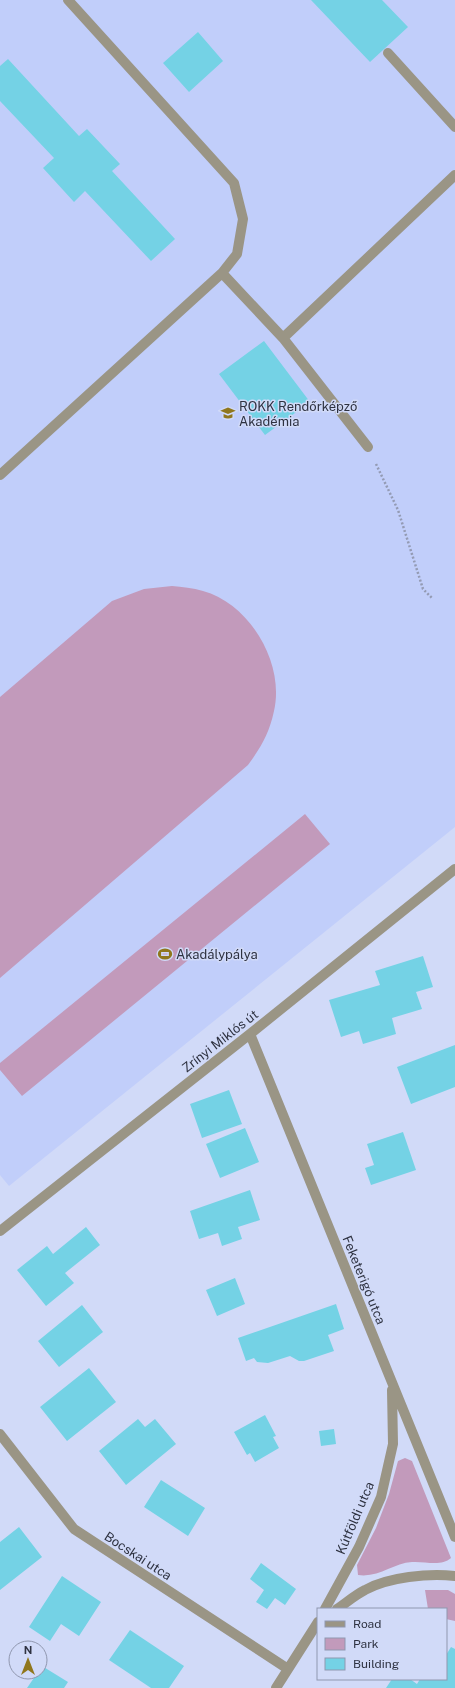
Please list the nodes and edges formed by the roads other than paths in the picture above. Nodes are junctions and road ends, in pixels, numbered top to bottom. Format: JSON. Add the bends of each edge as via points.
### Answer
{"nodes":[{"id":1,"x":68,"y":0,"type":"edge"},
{"id":2,"x":388,"y":53,"type":"dead end"},
{"id":3,"x":455,"y":127,"type":"edge"},
{"id":4,"x":455,"y":175,"type":"edge"},
{"id":5,"x":222,"y":273,"type":"junction"},
{"id":6,"x":283,"y":338,"type":"junction"},
{"id":7,"x":368,"y":447,"type":"road end"},
{"id":8,"x":0,"y":475,"type":"edge"},
{"id":9,"x":455,"y":869,"type":"edge"},
{"id":10,"x":250,"y":1034,"type":"junction"},
{"id":11,"x":0,"y":1231,"type":"edge"},
{"id":12,"x":392,"y":1384,"type":"junction"},
{"id":13,"x":0,"y":1434,"type":"edge"},
{"id":14,"x":455,"y":1536,"type":"edge"},
{"id":15,"x":455,"y":1576,"type":"edge"},
{"id":16,"x":326,"y":1608,"type":"edge"},
{"id":17,"x":339,"y":1608,"type":"edge"},
{"id":18,"x":317,"y":1624,"type":"edge"},
{"id":19,"x":288,"y":1670,"type":"junction"},
{"id":20,"x":276,"y":1688,"type":"edge"}],
"edges":[{"from":1,"to":5,"type":"street","via":[[234,183],[243,218],[237,254]]},
{"from":2,"to":3,"type":"street"},
{"from":4,"to":6,"type":"street"},
{"from":5,"to":6,"type":"street"},
{"from":5,"to":8,"type":"street"},
{"from":6,"to":7,"type":"street"},
{"from":9,"to":10,"type":"street","name":"Zrínyi Miklós út"},
{"from":10,"to":11,"type":"street","name":"Zrínyi Miklós út"},
{"from":10,"to":12,"type":"street","name":"Feketerigó utca"},
{"from":12,"to":14,"type":"street","name":"Feketerigó utca"},
{"from":12,"to":16,"type":"street","name":"Kútföldi utca","via":[[394,1444],[380,1497],[359,1547]]},
{"from":13,"to":19,"type":"street","name":"Bocskai utca","via":[[74,1530]]},
{"from":15,"to":17,"type":"street","via":[[443,1574],[401,1578],[366,1590]]},
{"from":18,"to":19,"type":"street"},
{"from":19,"to":20,"type":"street"}]}
